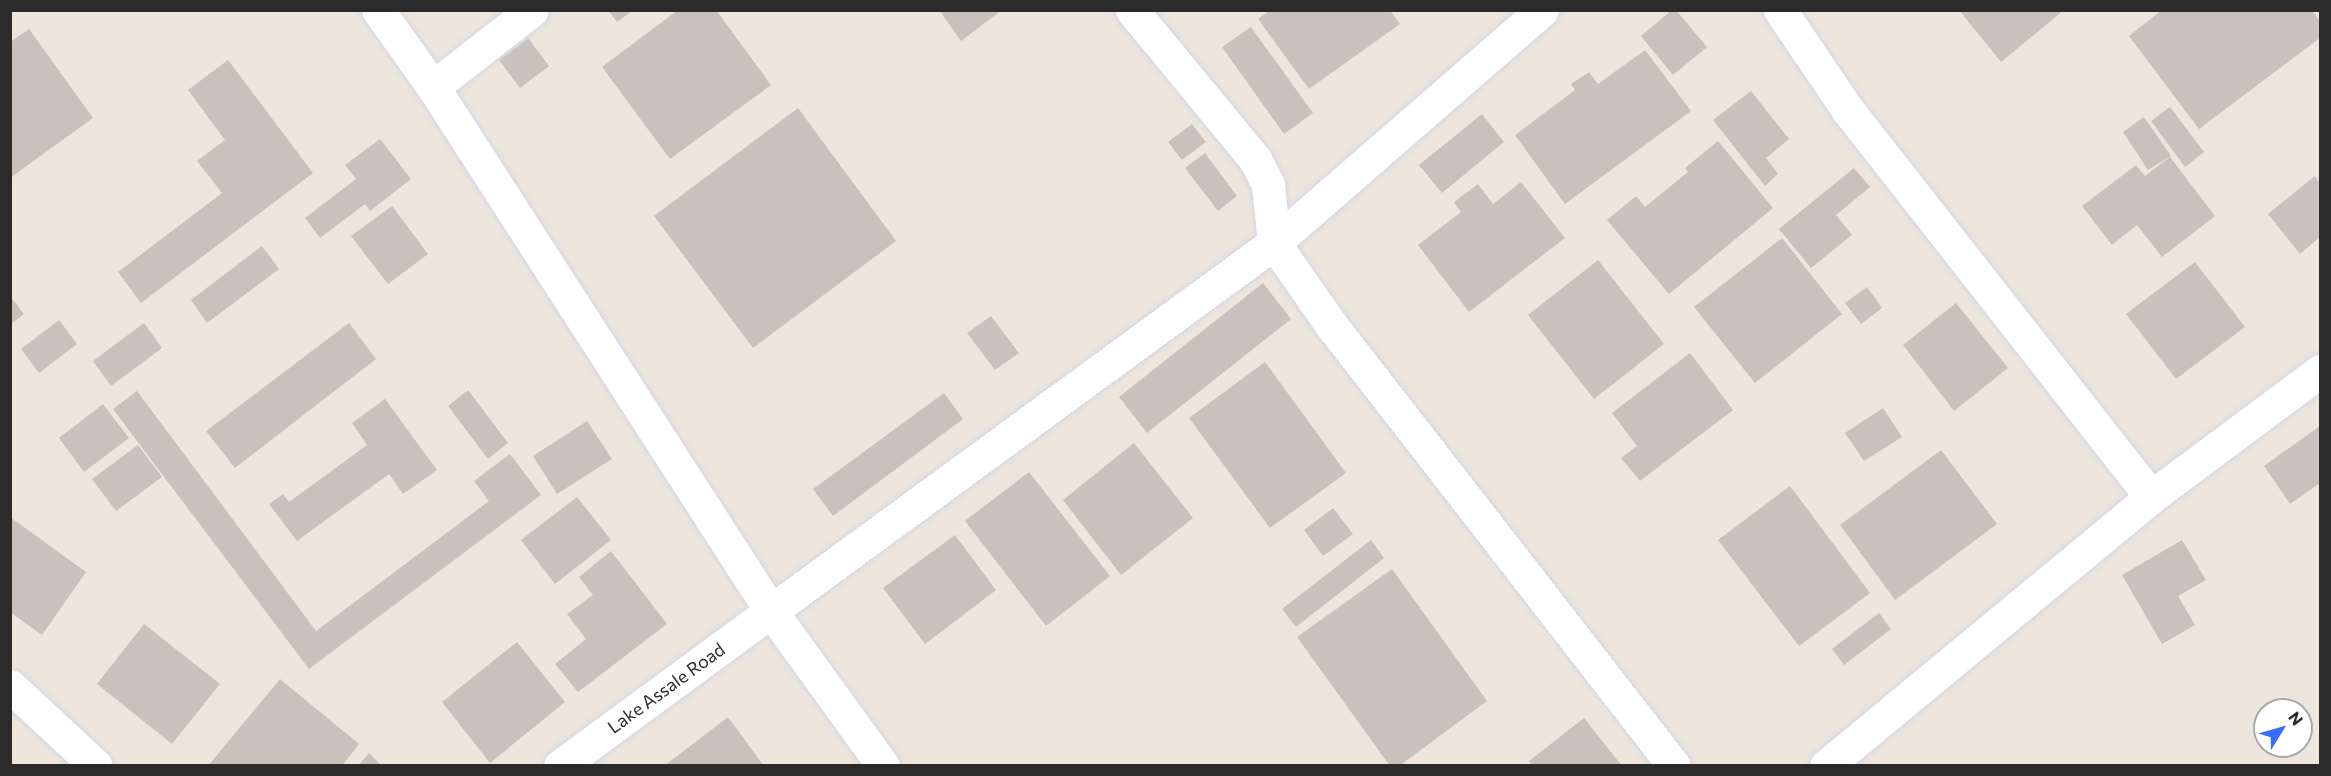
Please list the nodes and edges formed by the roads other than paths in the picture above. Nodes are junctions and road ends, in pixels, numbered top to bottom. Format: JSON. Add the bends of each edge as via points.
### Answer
{"nodes":[{"id":1,"x":378,"y":10,"type":"edge"},
{"id":2,"x":532,"y":10,"type":"edge"},
{"id":3,"x":1132,"y":10,"type":"edge"},
{"id":4,"x":1542,"y":10,"type":"edge"},
{"id":5,"x":1780,"y":10,"type":"edge"},
{"id":6,"x":433,"y":87,"type":"junction"},
{"id":7,"x":1274,"y":243,"type":"junction"},
{"id":8,"x":2320,"y":371,"type":"edge"},
{"id":9,"x":2151,"y":497,"type":"junction"},
{"id":10,"x":771,"y":611,"type":"junction"},
{"id":11,"x":10,"y":686,"type":"edge"},
{"id":12,"x":96,"y":765,"type":"edge"},
{"id":13,"x":560,"y":765,"type":"edge"},
{"id":14,"x":883,"y":765,"type":"edge"},
{"id":15,"x":1674,"y":765,"type":"edge"},
{"id":16,"x":1826,"y":765,"type":"edge"}],
"edges":[{"from":1,"to":6,"type":"street"},
{"from":2,"to":6,"type":"street"},
{"from":3,"to":7,"type":"street","via":[[1255,159],[1268,185]]},
{"from":4,"to":7,"type":"street","name":"Lake Assale Road"},
{"from":5,"to":9,"type":"street","via":[[1848,109]]},
{"from":6,"to":10,"type":"street"},
{"from":7,"to":10,"type":"street","name":"Lake Assale Road"},
{"from":7,"to":15,"type":"street","via":[[1332,326]]},
{"from":8,"to":9,"type":"street"},
{"from":9,"to":16,"type":"street"},
{"from":10,"to":13,"type":"street","name":"Lake Assale Road"},
{"from":10,"to":14,"type":"street"},
{"from":11,"to":12,"type":"street"}]}
